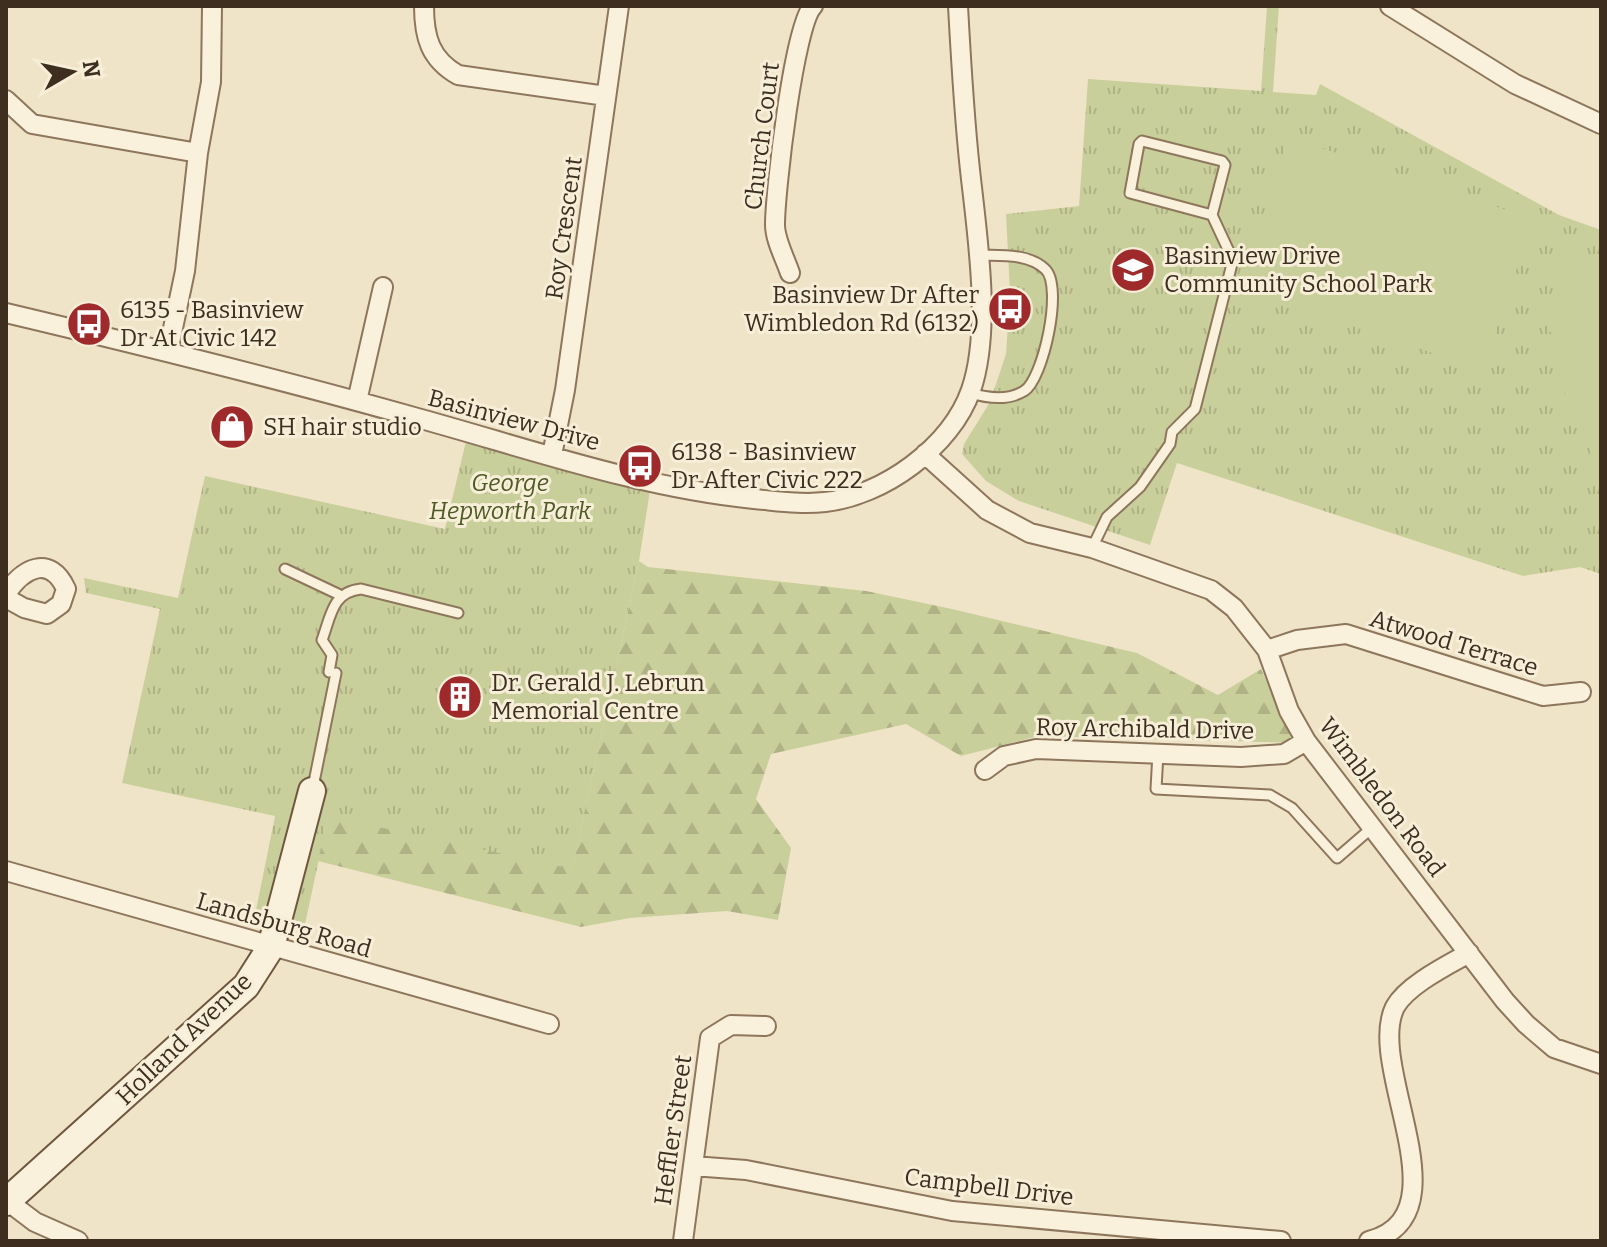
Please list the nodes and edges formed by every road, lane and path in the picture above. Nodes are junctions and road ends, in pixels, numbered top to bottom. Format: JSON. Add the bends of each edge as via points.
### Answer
{"nodes":[{"id":1,"x":212,"y":6,"type":"edge"},
{"id":2,"x":424,"y":6,"type":"edge"},
{"id":3,"x":619,"y":6,"type":"edge"},
{"id":4,"x":813,"y":6,"type":"edge"},
{"id":5,"x":958,"y":6,"type":"edge"},
{"id":6,"x":1390,"y":6,"type":"edge"},
{"id":7,"x":606,"y":96,"type":"junction"},
{"id":8,"x":6,"y":100,"type":"edge"},
{"id":9,"x":1601,"y":124,"type":"edge"},
{"id":10,"x":198,"y":153,"type":"junction"},
{"id":11,"x":1212,"y":215,"type":"junction"},
{"id":12,"x":978,"y":255,"type":"junction"},
{"id":13,"x":790,"y":273,"type":"dead end"},
{"id":14,"x":383,"y":287,"type":"dead end"},
{"id":15,"x":6,"y":313,"type":"edge"},
{"id":16,"x":168,"y":352,"type":"junction"},
{"id":17,"x":970,"y":393,"type":"junction"},
{"id":18,"x":357,"y":401,"type":"junction"},
{"id":19,"x":925,"y":454,"type":"junction"},
{"id":20,"x":552,"y":455,"type":"junction"},
{"id":21,"x":1092,"y":548,"type":"junction"},
{"id":22,"x":285,"y":569,"type":"dead end"},
{"id":23,"x":340,"y":595,"type":"junction"},
{"id":24,"x":458,"y":613,"type":"dead end"},
{"id":25,"x":1267,"y":650,"type":"junction"},
{"id":26,"x":1581,"y":692,"type":"dead end"},
{"id":27,"x":1306,"y":741,"type":"junction"},
{"id":28,"x":1158,"y":753,"type":"junction"},
{"id":29,"x":985,"y":770,"type":"dead end"},
{"id":30,"x":312,"y":791,"type":"joint"},
{"id":31,"x":1374,"y":826,"type":"junction"},
{"id":32,"x":6,"y":871,"type":"edge"},
{"id":33,"x":271,"y":947,"type":"junction"},
{"id":34,"x":1469,"y":953,"type":"junction"},
{"id":35,"x":549,"y":1024,"type":"dead end"},
{"id":36,"x":766,"y":1026,"type":"dead end"},
{"id":37,"x":1601,"y":1064,"type":"edge"},
{"id":38,"x":693,"y":1166,"type":"junction"},
{"id":39,"x":6,"y":1201,"type":"edge"},
{"id":40,"x":78,"y":1241,"type":"edge"},
{"id":41,"x":683,"y":1241,"type":"edge"},
{"id":42,"x":1281,"y":1241,"type":"edge"},
{"id":43,"x":1369,"y":1241,"type":"edge"}],
"edges":[{"from":1,"to":10,"type":"street","via":[[211,82]]},
{"from":2,"to":7,"type":"street","via":[[424,31],[432,54],[458,75]]},
{"from":3,"to":7,"type":"street","name":"Roy Crescent"},
{"from":4,"to":13,"type":"street","name":"Church Court","via":[[798,41],[775,229]]},
{"from":5,"to":12,"type":"street","name":"Basinview Drive"},
{"from":6,"to":9,"type":"street","via":[[1515,84]]},
{"from":7,"to":20,"type":"street","name":"Roy Crescent"},
{"from":8,"to":10,"type":"street","via":[[32,124]]},
{"from":10,"to":16,"type":"street","via":[[185,271]]},
{"from":11,"to":11,"type":"lane","via":[[1130,193],[1142,141],[1222,161]]},
{"from":11,"to":21,"type":"lane","via":[[1233,260],[1195,409],[1172,432],[1170,444],[1140,487],[1107,517]]},
{"from":12,"to":17,"type":"street","name":"Basinview Drive","via":[[980,330]]},
{"from":12,"to":17,"type":"lane","via":[[1023,257],[1046,269],[1054,287],[1054,307],[1027,390],[1010,397]]},
{"from":14,"to":18,"type":"street"},
{"from":15,"to":16,"type":"street","name":"Basinview Drive"},
{"from":16,"to":18,"type":"street","name":"Basinview Drive"},
{"from":17,"to":19,"type":"street","name":"Basinview Drive"},
{"from":18,"to":20,"type":"street","name":"Basinview Drive"},
{"from":19,"to":20,"type":"street","name":"Basinview Drive","via":[[887,483],[853,497],[797,503],[680,489]]},
{"from":19,"to":21,"type":"street","name":"Wimbledon Road","via":[[987,510],[1030,533]]},
{"from":21,"to":25,"type":"street","name":"Wimbledon Road","via":[[1211,590],[1234,608]]},
{"from":22,"to":23,"type":"lane"},
{"from":23,"to":24,"type":"lane","via":[[361,589]]},
{"from":23,"to":30,"type":"lane","via":[[322,640],[332,655],[332,672]]},
{"from":25,"to":26,"type":"street","name":"Atwood Terrace","via":[[1346,634],[1543,696]]},
{"from":25,"to":27,"type":"street","name":"Wimbledon Road"},
{"from":27,"to":28,"type":"street","name":"Roy Archibald Drive","via":[[1284,754]]},
{"from":27,"to":31,"type":"street","name":"Wimbledon Road"},
{"from":28,"to":29,"type":"street","name":"Roy Archibald Drive","via":[[1036,749],[1004,756]]},
{"from":28,"to":31,"type":"lane","via":[[1156,789],[1270,795],[1292,808],[1337,858]]},
{"from":30,"to":33,"type":"street","name":"Holland Avenue"},
{"from":31,"to":34,"type":"street","name":"Wimbledon Road"},
{"from":32,"to":33,"type":"street","name":"Landsburg Road"},
{"from":33,"to":35,"type":"street","name":"Landsburg Road"},
{"from":33,"to":39,"type":"street","name":"Holland Avenue","via":[[246,986]]},
{"from":34,"to":37,"type":"street","name":"Wimbledon Road","via":[[1505,1001],[1554,1048]]},
{"from":34,"to":43,"type":"street","via":[[1421,982],[1396,1005],[1391,1060],[1413,1181],[1404,1217],[1383,1237]]},
{"from":36,"to":38,"type":"street","name":"Heffler Street","via":[[731,1025],[710,1038]]},
{"from":38,"to":41,"type":"street","name":"Heffler Street"},
{"from":38,"to":42,"type":"street","name":"Campbell Drive","via":[[746,1170],[952,1211]]},
{"from":39,"to":40,"type":"street","via":[[35,1222]]}]}
